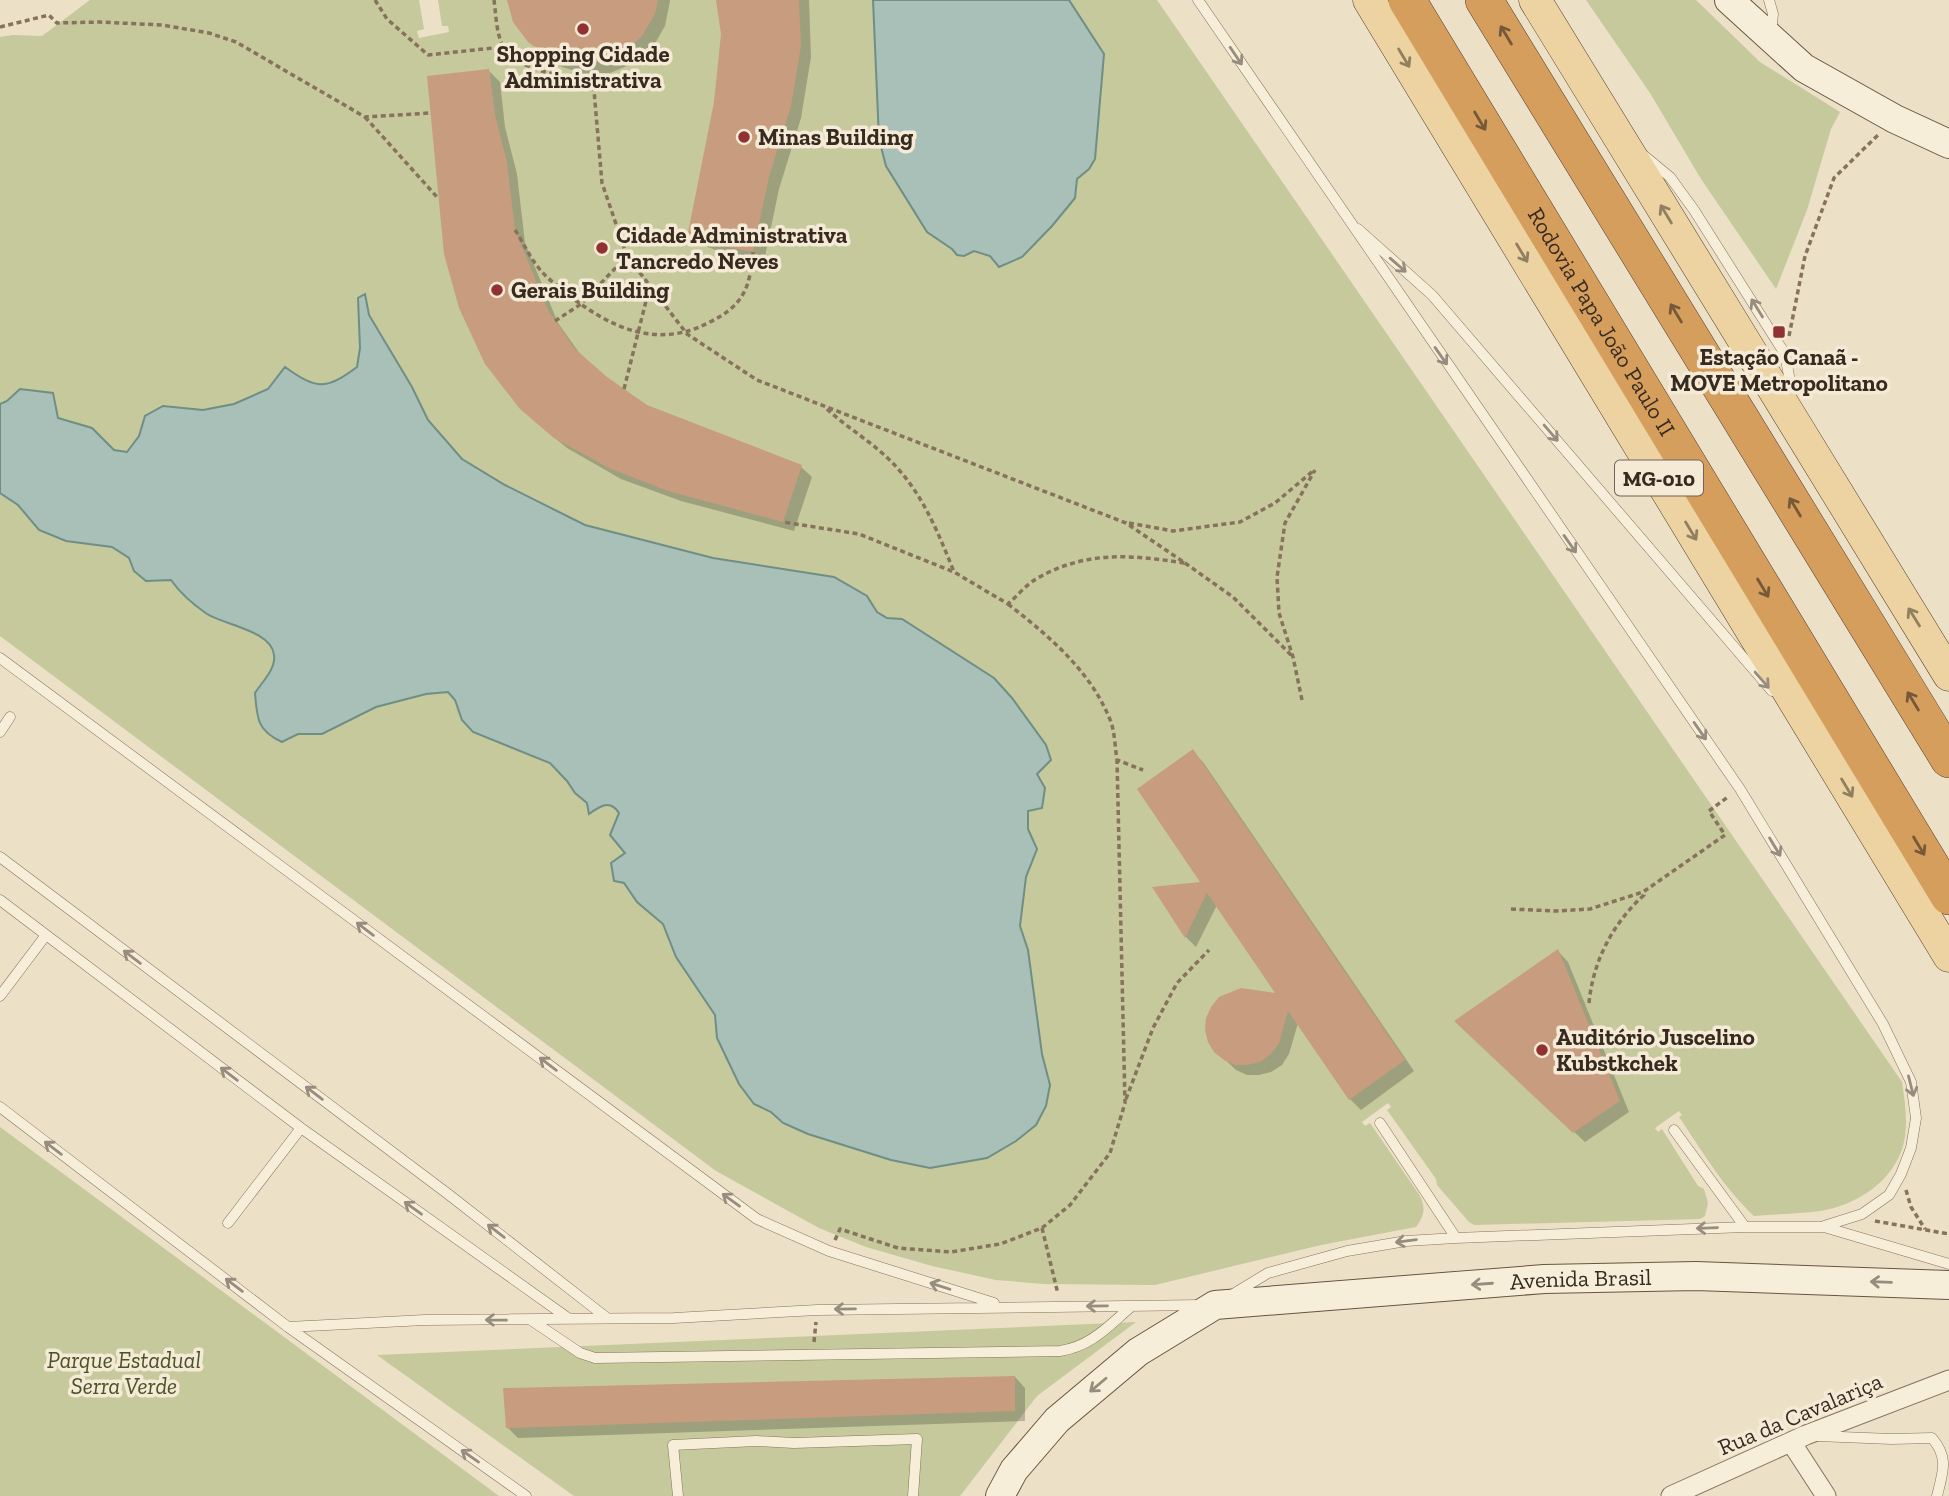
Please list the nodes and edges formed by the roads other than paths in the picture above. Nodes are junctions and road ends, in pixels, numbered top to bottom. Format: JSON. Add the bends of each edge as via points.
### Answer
{"nodes":[{"id":1,"x":1198,"y":0,"type":"edge"},
{"id":2,"x":1369,"y":0,"type":"edge"},
{"id":3,"x":1406,"y":0,"type":"edge"},
{"id":4,"x":1484,"y":0,"type":"edge"},
{"id":5,"x":1535,"y":0,"type":"edge"},
{"id":6,"x":1729,"y":0,"type":"edge"},
{"id":7,"x":1769,"y":0,"type":"edge"},
{"id":8,"x":1770,"y":37,"type":"junction"},
{"id":9,"x":1620,"y":139,"type":"junction"},
{"id":10,"x":1949,"y":144,"type":"edge"},
{"id":11,"x":1347,"y":220,"type":"junction"},
{"id":12,"x":1790,"y":417,"type":"junction"},
{"id":13,"x":0,"y":658,"type":"edge"},
{"id":14,"x":1949,"y":675,"type":"edge"},
{"id":15,"x":10,"y":717,"type":"dead end"},
{"id":16,"x":0,"y":732,"type":"edge"},
{"id":17,"x":1828,"y":756,"type":"junction"},
{"id":18,"x":1949,"y":759,"type":"edge"},
{"id":19,"x":0,"y":857,"type":"edge"},
{"id":20,"x":1949,"y":896,"type":"edge"},
{"id":21,"x":0,"y":900,"type":"edge"},
{"id":22,"x":46,"y":935,"type":"junction"},
{"id":23,"x":1949,"y":956,"type":"edge"},
{"id":24,"x":0,"y":996,"type":"edge"},
{"id":25,"x":0,"y":1107,"type":"edge"},
{"id":26,"x":1380,"y":1123,"type":"dead end"},
{"id":27,"x":301,"y":1128,"type":"junction"},
{"id":28,"x":1674,"y":1130,"type":"dead end"},
{"id":29,"x":229,"y":1223,"type":"dead end"},
{"id":30,"x":1745,"y":1227,"type":"junction"},
{"id":31,"x":1824,"y":1227,"type":"junction"},
{"id":32,"x":1455,"y":1238,"type":"junction"},
{"id":33,"x":1949,"y":1264,"type":"edge"},
{"id":34,"x":1949,"y":1285,"type":"edge"},
{"id":35,"x":1214,"y":1305,"type":"junction"},
{"id":36,"x":1132,"y":1306,"type":"junction"},
{"id":37,"x":1005,"y":1307,"type":"junction"},
{"id":38,"x":607,"y":1318,"type":"junction"},
{"id":39,"x":568,"y":1319,"type":"junction"},
{"id":40,"x":531,"y":1320,"type":"junction"},
{"id":41,"x":288,"y":1327,"type":"junction"},
{"id":42,"x":1949,"y":1380,"type":"edge"},
{"id":43,"x":1798,"y":1439,"type":"junction"},
{"id":44,"x":526,"y":1496,"type":"edge"},
{"id":45,"x":678,"y":1496,"type":"edge"},
{"id":46,"x":913,"y":1496,"type":"edge"},
{"id":47,"x":1000,"y":1496,"type":"edge"},
{"id":48,"x":1671,"y":1496,"type":"edge"},
{"id":49,"x":1826,"y":1496,"type":"edge"},
{"id":50,"x":1937,"y":1496,"type":"edge"}],
"edges":[{"from":1,"to":11,"type":"lane","one_way":true},
{"from":2,"to":17,"type":"main road","number":"MG-010","one_way":true},
{"from":3,"to":20,"type":"highway","name":"Rodovia Papa João Paulo II","number":"MG-010","one_way":true},
{"from":18,"to":4,"type":"highway","one_way":true},
{"from":5,"to":9,"type":"main road"},
{"from":6,"to":8,"type":"street"},
{"from":7,"to":8,"type":"lane","via":[[1773,14]]},
{"from":8,"to":10,"type":"street","via":[[1804,68]]},
{"from":12,"to":9,"type":"main road","one_way":true},
{"from":12,"to":9,"type":"lane","one_way":true,"via":[[1786,354],[1670,177]]},
{"from":11,"to":17,"type":"lane","one_way":true,"via":[[1432,295]]},
{"from":11,"to":31,"type":"lane","one_way":true,"via":[[1740,789],[1883,1024],[1911,1082],[1916,1118],[1911,1149],[1889,1195],[1862,1214]]},
{"from":14,"to":12,"type":"main road","one_way":true},
{"from":37,"to":13,"type":"lane","one_way":true,"via":[[829,1251],[757,1219]]},
{"from":15,"to":16,"type":"lane"},
{"from":17,"to":23,"type":"main road","number":"MG-010","one_way":true},
{"from":38,"to":19,"type":"lane","one_way":true},
{"from":21,"to":22,"type":"lane"},
{"from":22,"to":24,"type":"lane"},
{"from":27,"to":22,"type":"lane","one_way":true},
{"from":41,"to":25,"type":"lane","one_way":true},
{"from":26,"to":32,"type":"lane"},
{"from":27,"to":29,"type":"lane"},
{"from":39,"to":27,"type":"lane","one_way":true},
{"from":28,"to":30,"type":"lane"},
{"from":30,"to":31,"type":"lane"},
{"from":30,"to":32,"type":"lane","one_way":true},
{"from":31,"to":33,"type":"lane"},
{"from":32,"to":35,"type":"lane","one_way":true,"via":[[1406,1241],[1268,1273]]},
{"from":34,"to":35,"type":"street","name":"Avenida Brasil","one_way":true,"via":[[1696,1276],[1544,1279]]},
{"from":35,"to":36,"type":"lane"},
{"from":35,"to":47,"type":"street","one_way":true,"via":[[1138,1352],[1057,1420],[1014,1470]]},
{"from":36,"to":37,"type":"lane","one_way":true},
{"from":36,"to":40,"type":"lane","via":[[1090,1342],[1060,1351],[594,1358]]},
{"from":37,"to":38,"type":"lane","one_way":true},
{"from":38,"to":39,"type":"lane"},
{"from":39,"to":40,"type":"lane"},
{"from":40,"to":41,"type":"lane","one_way":true},
{"from":44,"to":41,"type":"lane","one_way":true},
{"from":42,"to":43,"type":"street","name":"Rua da Cavalariça"},
{"from":43,"to":48,"type":"street","name":"Rua da Cavalariça"},
{"from":43,"to":49,"type":"street"},
{"from":43,"to":50,"type":"lane","via":[[1932,1438],[1946,1461]]},
{"from":45,"to":46,"type":"lane","via":[[673,1445],[917,1439]]}]}
